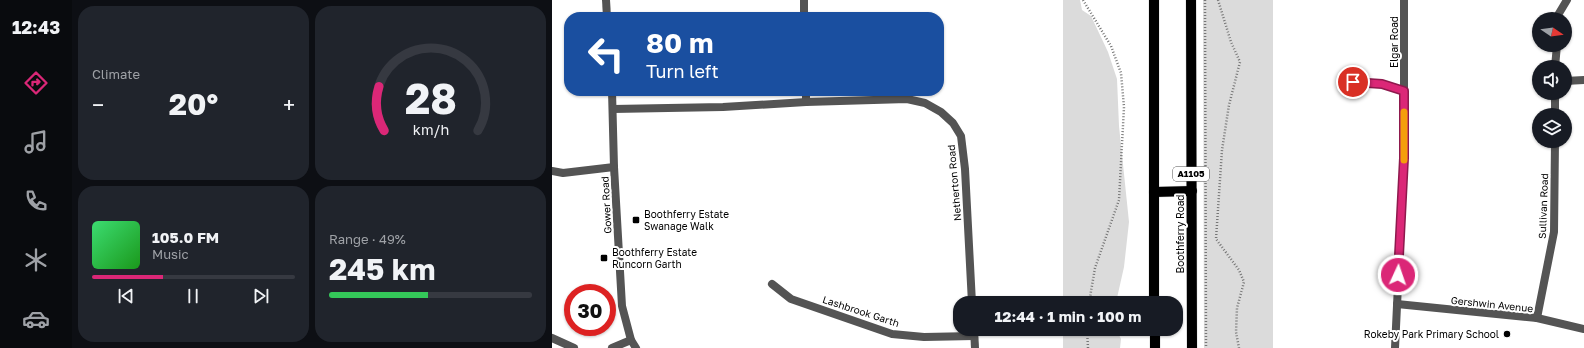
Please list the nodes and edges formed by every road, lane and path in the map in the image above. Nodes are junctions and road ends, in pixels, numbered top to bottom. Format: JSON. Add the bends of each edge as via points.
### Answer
{"nodes":[{"id":1,"x":606,"y":0,"type":"edge"},
{"id":2,"x":804,"y":0,"type":"edge"},
{"id":3,"x":1083,"y":0,"type":"edge"},
{"id":4,"x":1154,"y":0,"type":"edge"},
{"id":5,"x":1191,"y":0,"type":"edge"},
{"id":6,"x":1205,"y":0,"type":"edge"},
{"id":7,"x":1218,"y":0,"type":"edge"},
{"id":8,"x":1404,"y":0,"type":"edge"},
{"id":9,"x":1567,"y":0,"type":"edge"},
{"id":10,"x":607,"y":12,"type":"edge"},
{"id":11,"x":804,"y":12,"type":"edge"},
{"id":12,"x":1560,"y":12,"type":"edge"},
{"id":13,"x":1584,"y":80,"type":"edge"},
{"id":14,"x":1572,"y":81,"type":"edge"},
{"id":15,"x":1353,"y":82,"type":"dead end"},
{"id":16,"x":1404,"y":91,"type":"junction"},
{"id":17,"x":612,"y":96,"type":"edge"},
{"id":18,"x":806,"y":96,"type":"edge"},
{"id":19,"x":806,"y":102,"type":"junction"},
{"id":20,"x":613,"y":109,"type":"junction"},
{"id":21,"x":1555,"y":148,"type":"edge"},
{"id":22,"x":614,"y":167,"type":"junction"},
{"id":23,"x":552,"y":171,"type":"edge"},
{"id":24,"x":1192,"y":191,"type":"junction"},
{"id":25,"x":1154,"y":192,"type":"junction"},
{"id":26,"x":772,"y":284,"type":"dead end"},
{"id":27,"x":972,"y":296,"type":"edge"},
{"id":28,"x":1090,"y":296,"type":"edge"},
{"id":29,"x":1154,"y":296,"type":"edge"},
{"id":30,"x":1397,"y":304,"type":"junction"},
{"id":31,"x":1537,"y":318,"type":"junction"},
{"id":32,"x":1584,"y":330,"type":"edge"},
{"id":33,"x":953,"y":334,"type":"edge"},
{"id":34,"x":974,"y":336,"type":"edge"},
{"id":35,"x":1087,"y":336,"type":"edge"},
{"id":36,"x":1155,"y":336,"type":"edge"},
{"id":37,"x":552,"y":338,"type":"edge"},
{"id":38,"x":631,"y":340,"type":"junction"},
{"id":39,"x":574,"y":348,"type":"edge"},
{"id":40,"x":612,"y":348,"type":"edge"},
{"id":41,"x":636,"y":348,"type":"edge"},
{"id":42,"x":975,"y":348,"type":"edge"},
{"id":43,"x":1088,"y":348,"type":"edge"},
{"id":44,"x":1155,"y":348,"type":"edge"},
{"id":45,"x":1192,"y":348,"type":"edge"},
{"id":46,"x":1206,"y":348,"type":"edge"},
{"id":47,"x":1239,"y":348,"type":"edge"},
{"id":48,"x":1395,"y":348,"type":"edge"}],
"edges":[{"from":1,"to":10,"type":"street"},
{"from":2,"to":11,"type":"street"},
{"from":3,"to":28,"type":"path","via":[[1114,52],[1121,73],[1124,107],[1119,200],[1095,268]]},
{"from":4,"to":25,"type":"main road"},
{"from":5,"to":24,"type":"main road","name":"Boothferry Road","number":"A1105"},
{"from":6,"to":46,"type":"path"},
{"from":7,"to":47,"type":"path","via":[[1240,62],[1229,105],[1222,150],[1216,239],[1239,270],[1244,282],[1237,308],[1236,332]]},
{"from":8,"to":16,"type":"street","name":"Elgar Road"},
{"from":9,"to":12,"type":"street"},
{"from":13,"to":14,"type":"street"},
{"from":15,"to":16,"type":"lane","via":[[1382,84]]},
{"from":16,"to":30,"type":"street","name":"Elgar Road","via":[[1404,158]]},
{"from":17,"to":20,"type":"street","name":"Gower Road"},
{"from":18,"to":19,"type":"street"},
{"from":19,"to":20,"type":"street","name":"Netherton Road"},
{"from":19,"to":27,"type":"street","name":"Netherton Road","via":[[907,99],[926,103],[953,123],[960,136],[965,169]]},
{"from":20,"to":22,"type":"street","name":"Gower Road"},
{"from":21,"to":31,"type":"street","name":"Sullivan Road","via":[[1554,232]]},
{"from":22,"to":23,"type":"street","via":[[562,173]]},
{"from":22,"to":38,"type":"street","name":"Gower Road","via":[[622,306]]},
{"from":24,"to":25,"type":"main road"},
{"from":24,"to":45,"type":"main road","name":"Boothferry Road","number":"A1105"},
{"from":25,"to":29,"type":"main road"},
{"from":26,"to":33,"type":"street","name":"Lashbrook Garth","via":[[791,299],[892,334],[924,337]]},
{"from":30,"to":31,"type":"street","name":"Gershwin Avenue"},
{"from":30,"to":48,"type":"street","name":"Elgar Road"},
{"from":31,"to":32,"type":"street","name":"Gershwin Avenue"},
{"from":34,"to":42,"type":"street"},
{"from":35,"to":43,"type":"path"},
{"from":36,"to":44,"type":"main road"},
{"from":37,"to":39,"type":"street"},
{"from":38,"to":40,"type":"street"},
{"from":38,"to":41,"type":"street","name":"Gower Road"}]}
